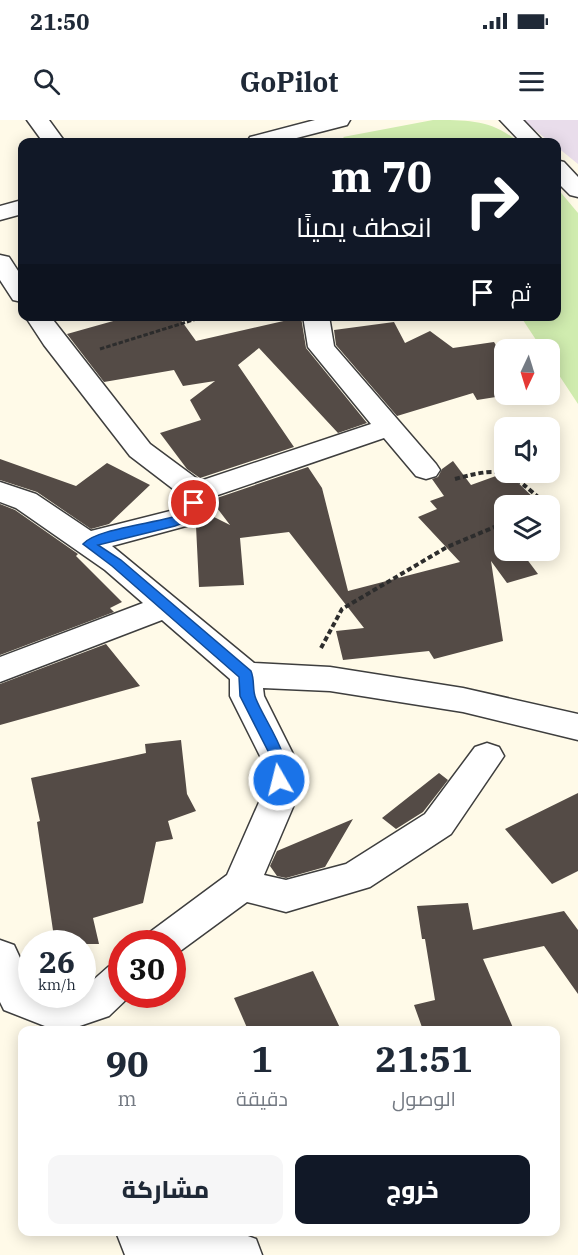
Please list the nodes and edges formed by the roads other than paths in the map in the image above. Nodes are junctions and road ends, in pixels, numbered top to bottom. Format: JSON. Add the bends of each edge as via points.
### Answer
{"nodes":[{"id":1,"x":38,"y":120,"type":"edge"},
{"id":2,"x":339,"y":120,"type":"edge"},
{"id":3,"x":511,"y":120,"type":"edge"},
{"id":4,"x":51,"y":138,"type":"edge"},
{"id":5,"x":273,"y":138,"type":"edge"},
{"id":6,"x":529,"y":138,"type":"edge"},
{"id":7,"x":561,"y":172,"type":"edge"},
{"id":8,"x":577,"y":187,"type":"edge"},
{"id":9,"x":18,"y":208,"type":"edge"},
{"id":10,"x":0,"y":213,"type":"edge"},
{"id":11,"x":0,"y":262,"type":"edge"},
{"id":12,"x":18,"y":289,"type":"edge"},
{"id":13,"x":41,"y":321,"type":"edge"},
{"id":14,"x":317,"y":321,"type":"edge"},
{"id":15,"x":389,"y":427,"type":"junction"},
{"id":16,"x":426,"y":470,"type":"road end"},
{"id":17,"x":0,"y":491,"type":"edge"},
{"id":18,"x":196,"y":492,"type":"junction"},
{"id":19,"x":89,"y":544,"type":"junction"},
{"id":20,"x":167,"y":606,"type":"junction"},
{"id":21,"x":0,"y":670,"type":"edge"},
{"id":22,"x":246,"y":675,"type":"junction"},
{"id":23,"x":578,"y":727,"type":"edge"},
{"id":24,"x":487,"y":756,"type":"dead end"},
{"id":25,"x":241,"y":885,"type":"junction"},
{"id":26,"x":182,"y":930,"type":"edge"},
{"id":27,"x":4,"y":975,"type":"edge"},
{"id":28,"x":108,"y":992,"type":"edge"},
{"id":29,"x":64,"y":1023,"type":"edge"},
{"id":30,"x":140,"y":1236,"type":"edge"},
{"id":31,"x":147,"y":1255,"type":"edge"},
{"id":32,"x":162,"y":1255,"type":"edge"},
{"id":33,"x":240,"y":1255,"type":"edge"}],
"edges":[{"from":1,"to":4,"type":"street"},
{"from":2,"to":5,"type":"street"},
{"from":3,"to":6,"type":"street"},
{"from":7,"to":8,"type":"street"},
{"from":9,"to":10,"type":"street"},
{"from":11,"to":12,"type":"street"},
{"from":13,"to":18,"type":"street","via":[[140,450]]},
{"from":14,"to":15,"type":"street","via":[[321,347]]},
{"from":15,"to":16,"type":"street"},
{"from":15,"to":18,"type":"street"},
{"from":17,"to":19,"type":"street","via":[[26,501]]},
{"from":18,"to":19,"type":"street","via":[[191,515]]},
{"from":19,"to":20,"type":"street"},
{"from":20,"to":21,"type":"street"},
{"from":20,"to":22,"type":"street"},
{"from":22,"to":23,"type":"street","via":[[330,679],[463,700]]},
{"from":22,"to":25,"type":"street","via":[[247,696],[279,759],[278,800]]},
{"from":24,"to":25,"type":"street","via":[[438,824],[357,876],[286,896]]},
{"from":25,"to":26,"type":"street"},
{"from":27,"to":29,"type":"street","via":[[18,998]]},
{"from":28,"to":29,"type":"street"},
{"from":30,"to":31,"type":"street"},
{"from":32,"to":33,"type":"street","via":[[217,1246]]}]}
